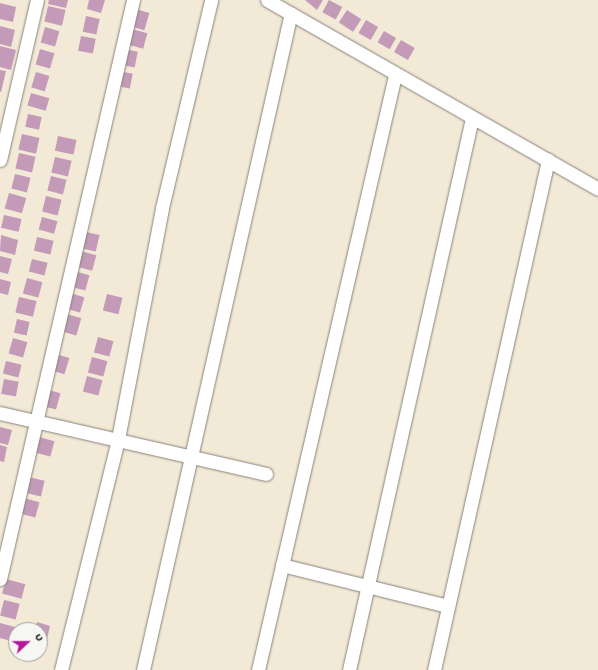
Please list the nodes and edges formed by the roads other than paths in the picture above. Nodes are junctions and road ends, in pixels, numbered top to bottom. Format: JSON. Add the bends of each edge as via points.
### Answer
{"nodes":[{"id":1,"x":37,"y":0,"type":"edge"},
{"id":2,"x":133,"y":0,"type":"edge"},
{"id":3,"x":211,"y":0,"type":"edge"},
{"id":4,"x":267,"y":0,"type":"edge"},
{"id":5,"x":291,"y":13,"type":"junction"},
{"id":6,"x":395,"y":75,"type":"junction"},
{"id":7,"x":472,"y":118,"type":"junction"},
{"id":8,"x":0,"y":160,"type":"edge"},
{"id":9,"x":548,"y":160,"type":"junction"},
{"id":10,"x":598,"y":189,"type":"edge"},
{"id":11,"x":0,"y":413,"type":"edge"},
{"id":12,"x":35,"y":422,"type":"junction"},
{"id":13,"x":118,"y":439,"type":"junction"},
{"id":14,"x":189,"y":458,"type":"junction"},
{"id":15,"x":266,"y":474,"type":"dead end"},
{"id":16,"x":282,"y":565,"type":"junction"},
{"id":17,"x":0,"y":579,"type":"edge"},
{"id":18,"x":368,"y":587,"type":"junction"},
{"id":19,"x":448,"y":606,"type":"junction"},
{"id":20,"x":61,"y":670,"type":"edge"},
{"id":21,"x":143,"y":670,"type":"edge"},
{"id":22,"x":258,"y":670,"type":"edge"},
{"id":23,"x":350,"y":670,"type":"edge"},
{"id":24,"x":434,"y":670,"type":"edge"}],
"edges":[{"from":1,"to":8,"type":"street"},
{"from":2,"to":12,"type":"street"},
{"from":3,"to":13,"type":"street","via":[[162,208]]},
{"from":4,"to":5,"type":"street"},
{"from":5,"to":6,"type":"street"},
{"from":5,"to":14,"type":"street"},
{"from":6,"to":7,"type":"street"},
{"from":6,"to":16,"type":"street"},
{"from":7,"to":9,"type":"street"},
{"from":7,"to":18,"type":"street"},
{"from":9,"to":10,"type":"street"},
{"from":9,"to":19,"type":"street"},
{"from":11,"to":12,"type":"street"},
{"from":12,"to":13,"type":"street"},
{"from":12,"to":17,"type":"street"},
{"from":13,"to":14,"type":"street"},
{"from":13,"to":20,"type":"street"},
{"from":14,"to":15,"type":"street"},
{"from":14,"to":21,"type":"street"},
{"from":16,"to":18,"type":"street"},
{"from":16,"to":22,"type":"street"},
{"from":18,"to":19,"type":"street"},
{"from":18,"to":23,"type":"street"},
{"from":19,"to":24,"type":"street"}]}
